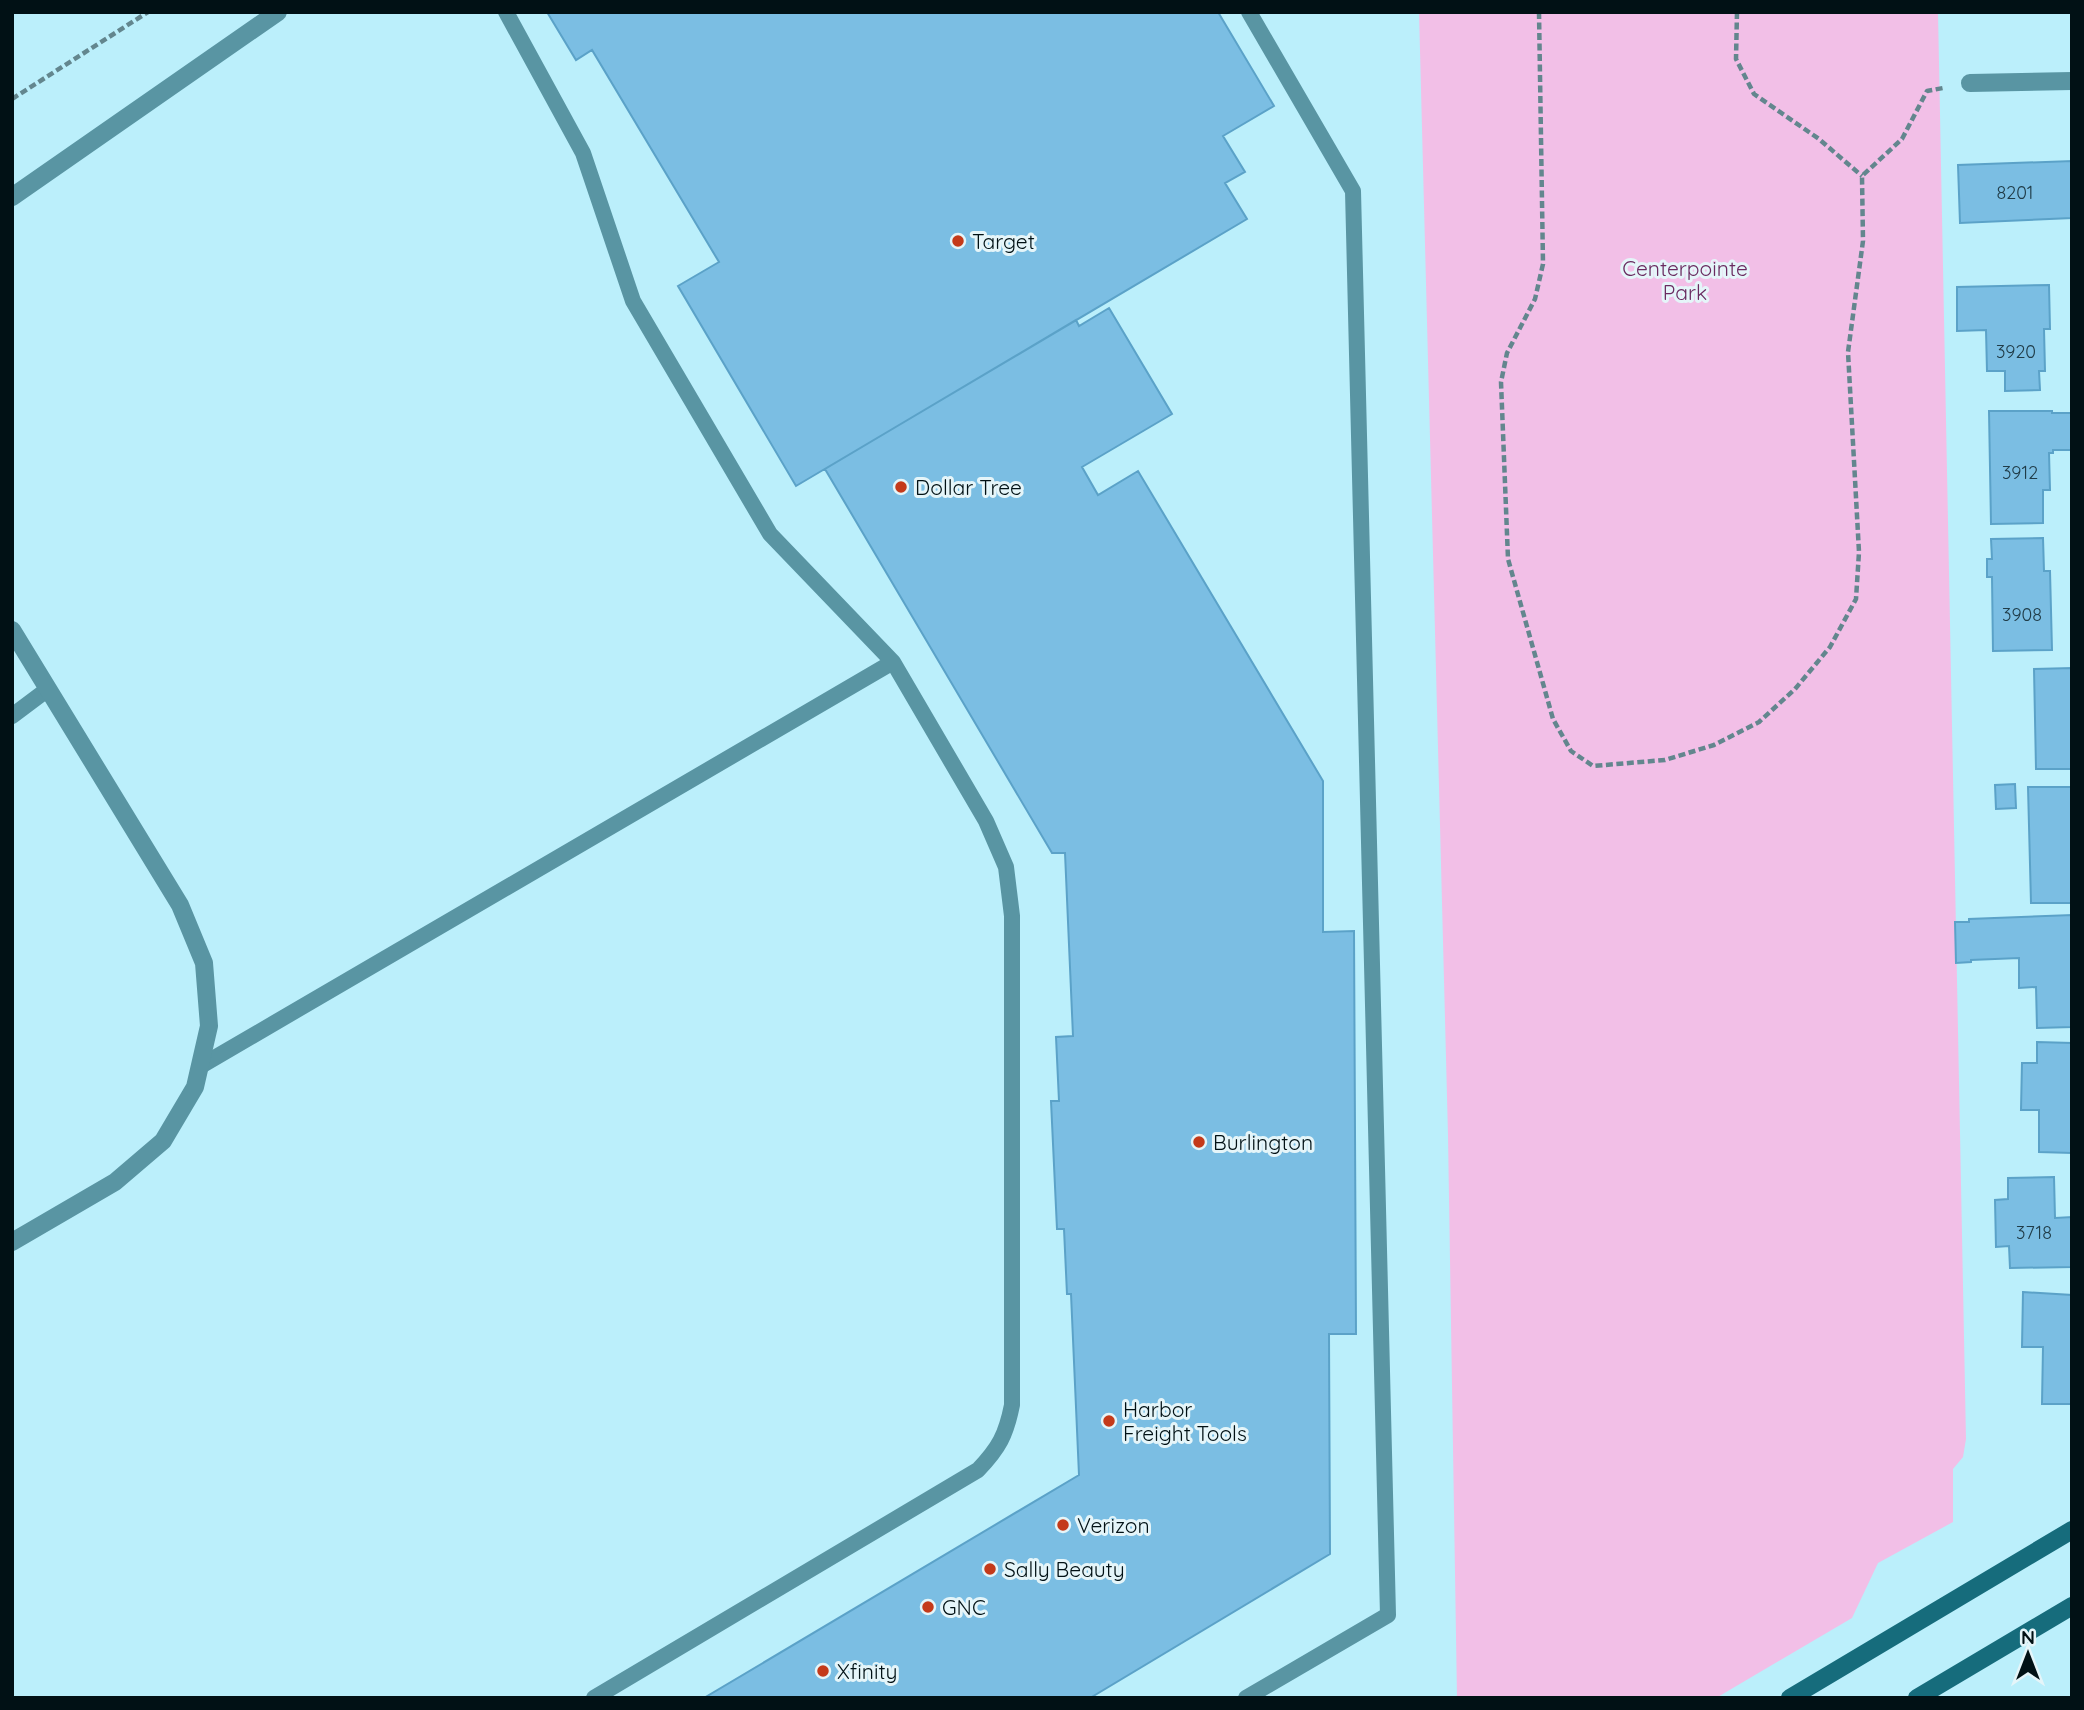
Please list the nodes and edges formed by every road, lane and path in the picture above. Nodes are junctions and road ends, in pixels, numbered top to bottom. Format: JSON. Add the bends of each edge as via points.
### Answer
{"nodes":[{"id":1,"x":148,"y":12,"type":"edge"},
{"id":2,"x":278,"y":12,"type":"edge"},
{"id":3,"x":506,"y":12,"type":"edge"},
{"id":4,"x":1248,"y":12,"type":"edge"},
{"id":5,"x":1539,"y":12,"type":"edge"},
{"id":6,"x":1737,"y":12,"type":"edge"},
{"id":7,"x":2072,"y":81,"type":"edge"},
{"id":8,"x":1970,"y":83,"type":"joint"},
{"id":9,"x":12,"y":99,"type":"edge"},
{"id":10,"x":1863,"y":176,"type":"junction"},
{"id":11,"x":12,"y":197,"type":"edge"},
{"id":12,"x":12,"y":630,"type":"edge"},
{"id":13,"x":893,"y":663,"type":"junction"},
{"id":14,"x":48,"y":689,"type":"junction"},
{"id":15,"x":12,"y":716,"type":"edge"},
{"id":16,"x":199,"y":1067,"type":"junction"},
{"id":17,"x":12,"y":1242,"type":"edge"},
{"id":18,"x":2072,"y":1530,"type":"edge"},
{"id":19,"x":2072,"y":1606,"type":"edge"},
{"id":20,"x":594,"y":1698,"type":"edge"},
{"id":21,"x":1246,"y":1698,"type":"edge"},
{"id":22,"x":1790,"y":1698,"type":"edge"},
{"id":23,"x":1917,"y":1698,"type":"edge"}],
"edges":[{"from":1,"to":9,"type":"path"},
{"from":2,"to":11,"type":"street"},
{"from":3,"to":13,"type":"lane","via":[[583,152],[633,301],[770,534]]},
{"from":4,"to":21,"type":"lane","via":[[1353,191],[1388,1615]]},
{"from":5,"to":10,"type":"path","via":[[1543,264],[1535,299],[1507,353],[1501,382],[1508,559],[1553,719],[1571,751],[1593,766],[1665,760],[1714,745],[1759,722],[1830,647],[1856,600],[1859,552],[1848,352],[1863,241]]},
{"from":6,"to":10,"type":"path","via":[[1735,59],[1754,94]]},
{"from":7,"to":8,"type":"street"},
{"from":8,"to":10,"type":"path","via":[[1927,91],[1902,139]]},
{"from":12,"to":14,"type":"street"},
{"from":13,"to":16,"type":"lane"},
{"from":13,"to":20,"type":"lane","via":[[986,821],[1006,867],[1012,916],[1012,1405],[1007,1430],[978,1470]]},
{"from":14,"to":15,"type":"lane"},
{"from":14,"to":16,"type":"street","via":[[180,905],[204,963],[209,1026]]},
{"from":16,"to":17,"type":"street","via":[[195,1087],[163,1141],[115,1182]]},
{"from":18,"to":22,"type":"main road"},
{"from":19,"to":23,"type":"main road"}]}
